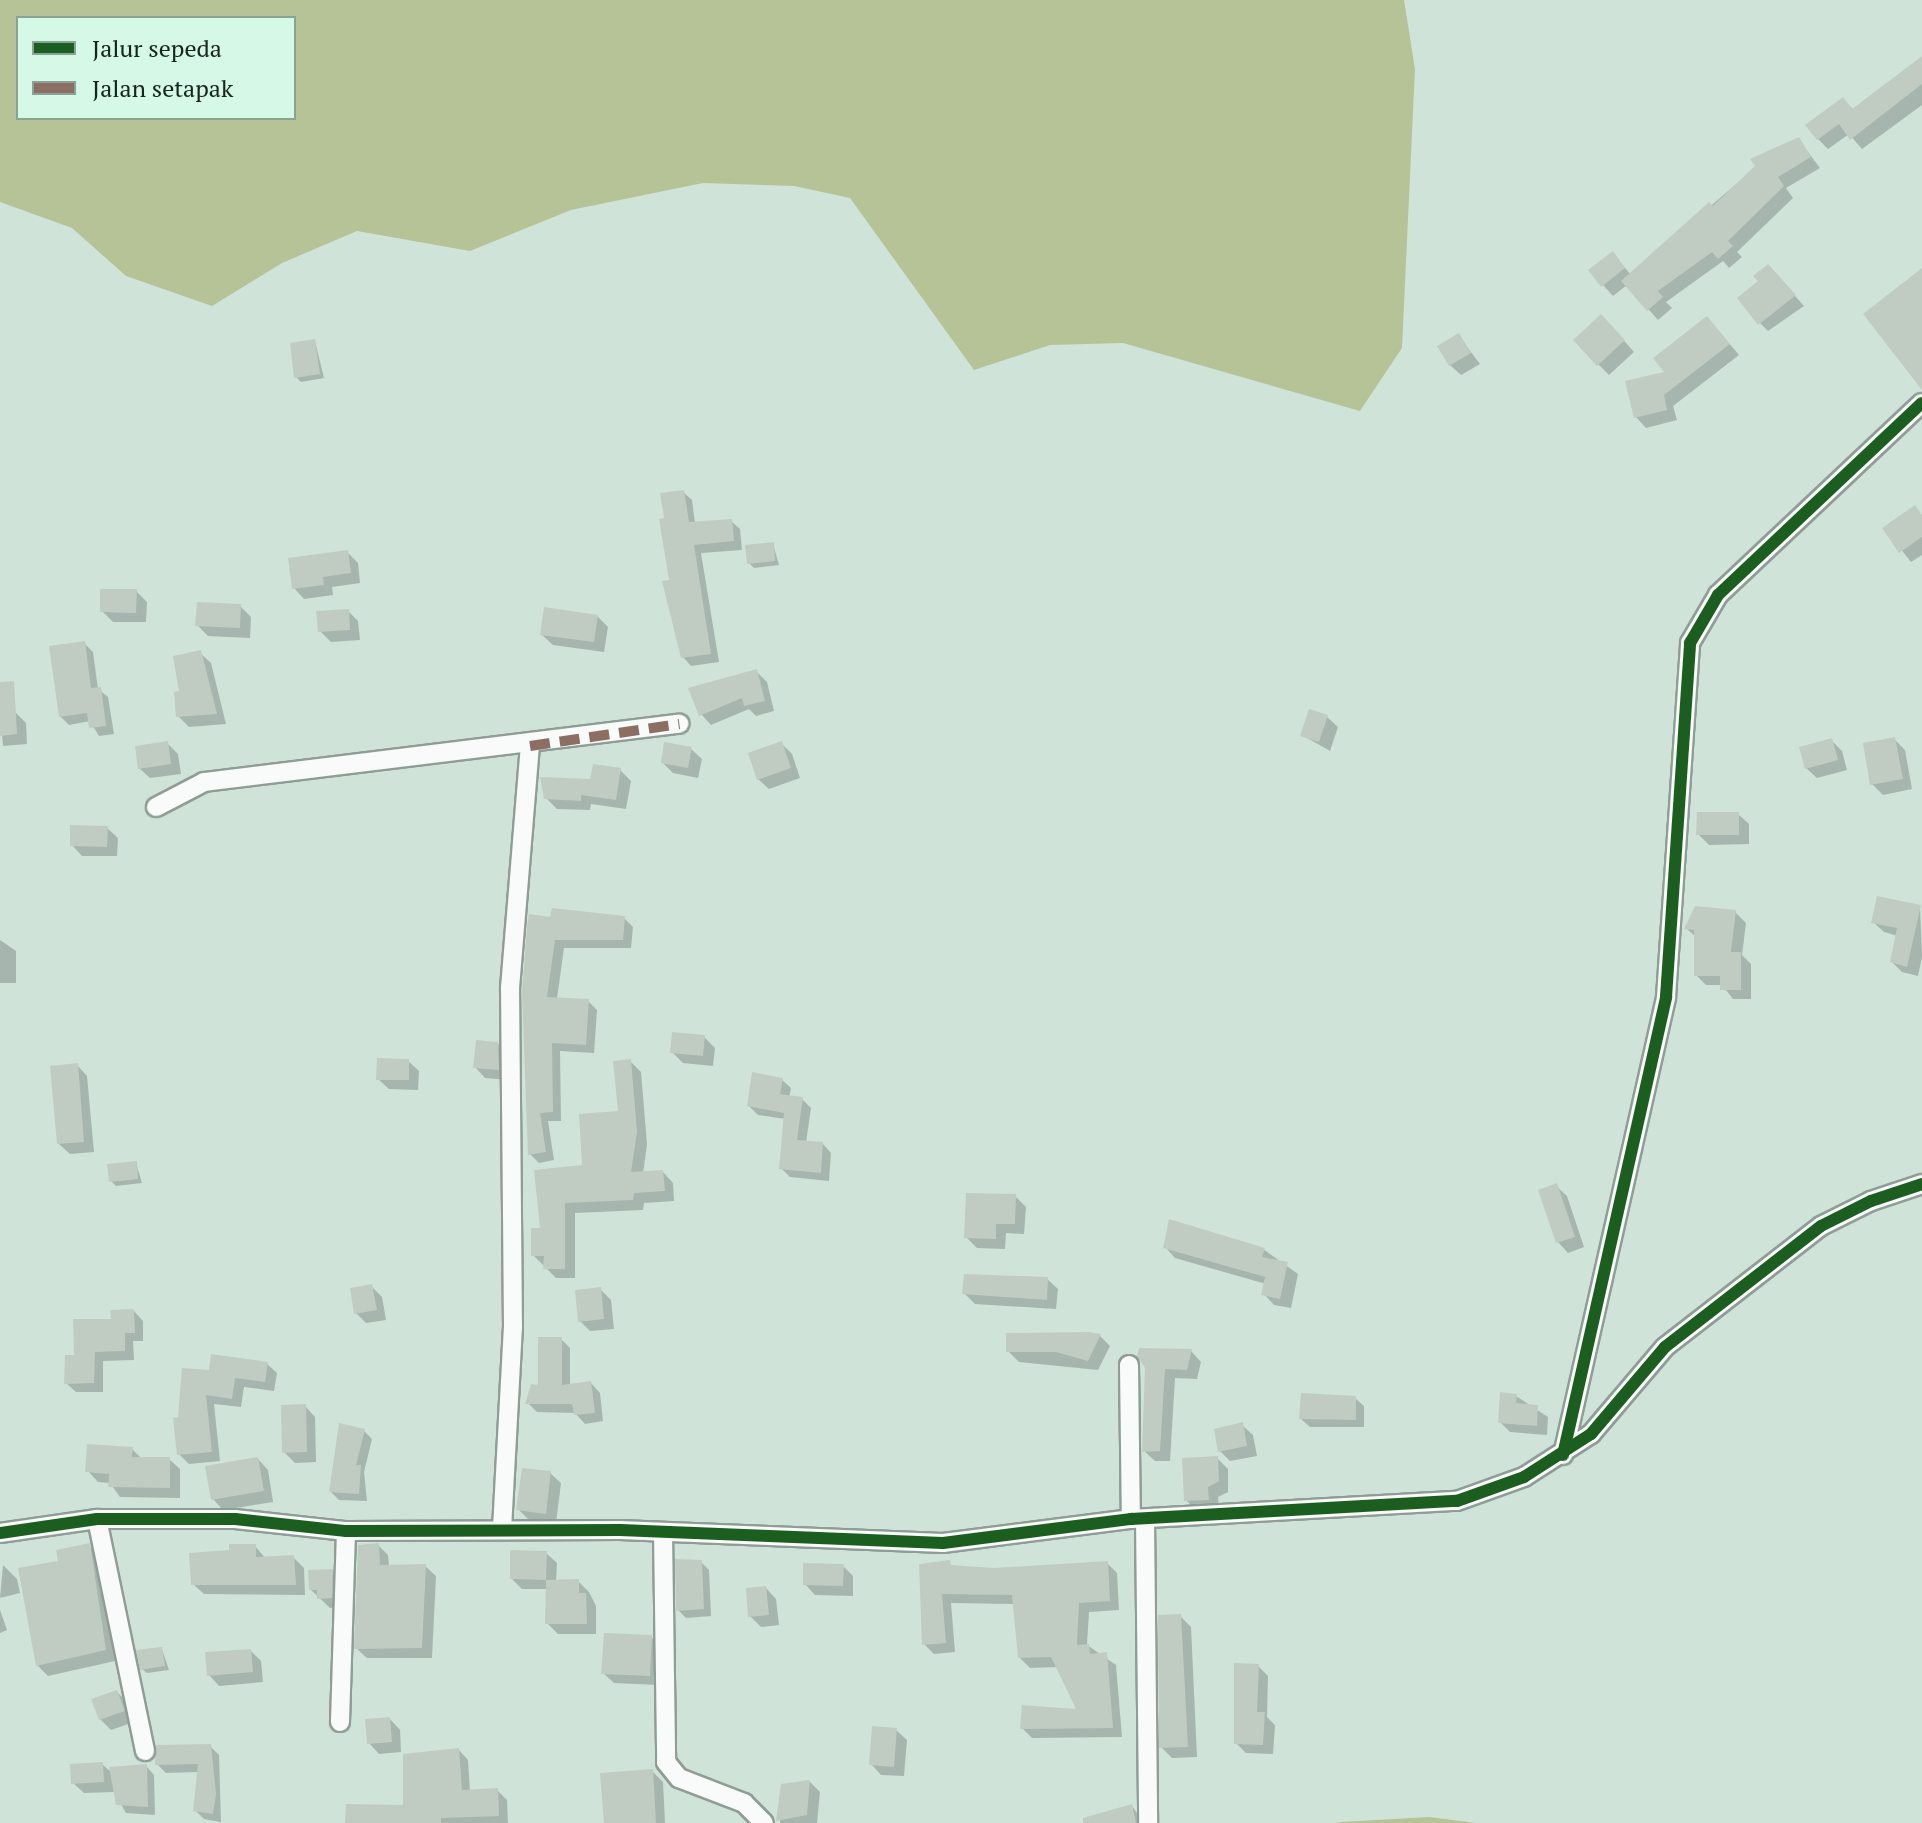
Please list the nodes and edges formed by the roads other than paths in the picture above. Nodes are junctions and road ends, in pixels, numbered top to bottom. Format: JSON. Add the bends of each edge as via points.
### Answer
{"nodes":[{"id":1,"x":1922,"y":403,"type":"edge"},
{"id":2,"x":679,"y":724,"type":"dead end"},
{"id":3,"x":530,"y":746,"type":"junction"},
{"id":4,"x":156,"y":807,"type":"dead end"},
{"id":5,"x":1922,"y":1184,"type":"edge"},
{"id":6,"x":1129,"y":1365,"type":"dead end"},
{"id":7,"x":1563,"y":1455,"type":"junction"},
{"id":8,"x":97,"y":1519,"type":"junction"},
{"id":9,"x":1138,"y":1519,"type":"junction"},
{"id":10,"x":502,"y":1529,"type":"junction"},
{"id":11,"x":346,"y":1531,"type":"junction"},
{"id":12,"x":0,"y":1533,"type":"edge"},
{"id":13,"x":663,"y":1533,"type":"junction"},
{"id":14,"x":340,"y":1722,"type":"dead end"},
{"id":15,"x":145,"y":1751,"type":"dead end"},
{"id":16,"x":764,"y":1823,"type":"edge"},
{"id":17,"x":1148,"y":1823,"type":"edge"}],
"edges":[{"from":1,"to":7,"type":"street","via":[[1718,595],[1690,643],[1666,997]]},
{"from":2,"to":3,"type":"street"},
{"from":3,"to":4,"type":"street","via":[[204,782]]},
{"from":3,"to":10,"type":"street","via":[[510,988],[513,1328]]},
{"from":5,"to":7,"type":"street","via":[[1871,1201],[1809,1235],[1665,1347],[1618,1408]]},
{"from":6,"to":9,"type":"street"},
{"from":7,"to":9,"type":"street","via":[[1492,1492],[1457,1501]]},
{"from":8,"to":11,"type":"street","via":[[235,1519]]},
{"from":8,"to":12,"type":"street"},
{"from":8,"to":15,"type":"street"},
{"from":9,"to":13,"type":"street","via":[[943,1543]]},
{"from":9,"to":17,"type":"street"},
{"from":10,"to":11,"type":"street"},
{"from":10,"to":13,"type":"street"},
{"from":11,"to":14,"type":"street"},
{"from":13,"to":16,"type":"street","via":[[666,1762],[679,1778],[744,1803]]}]}
